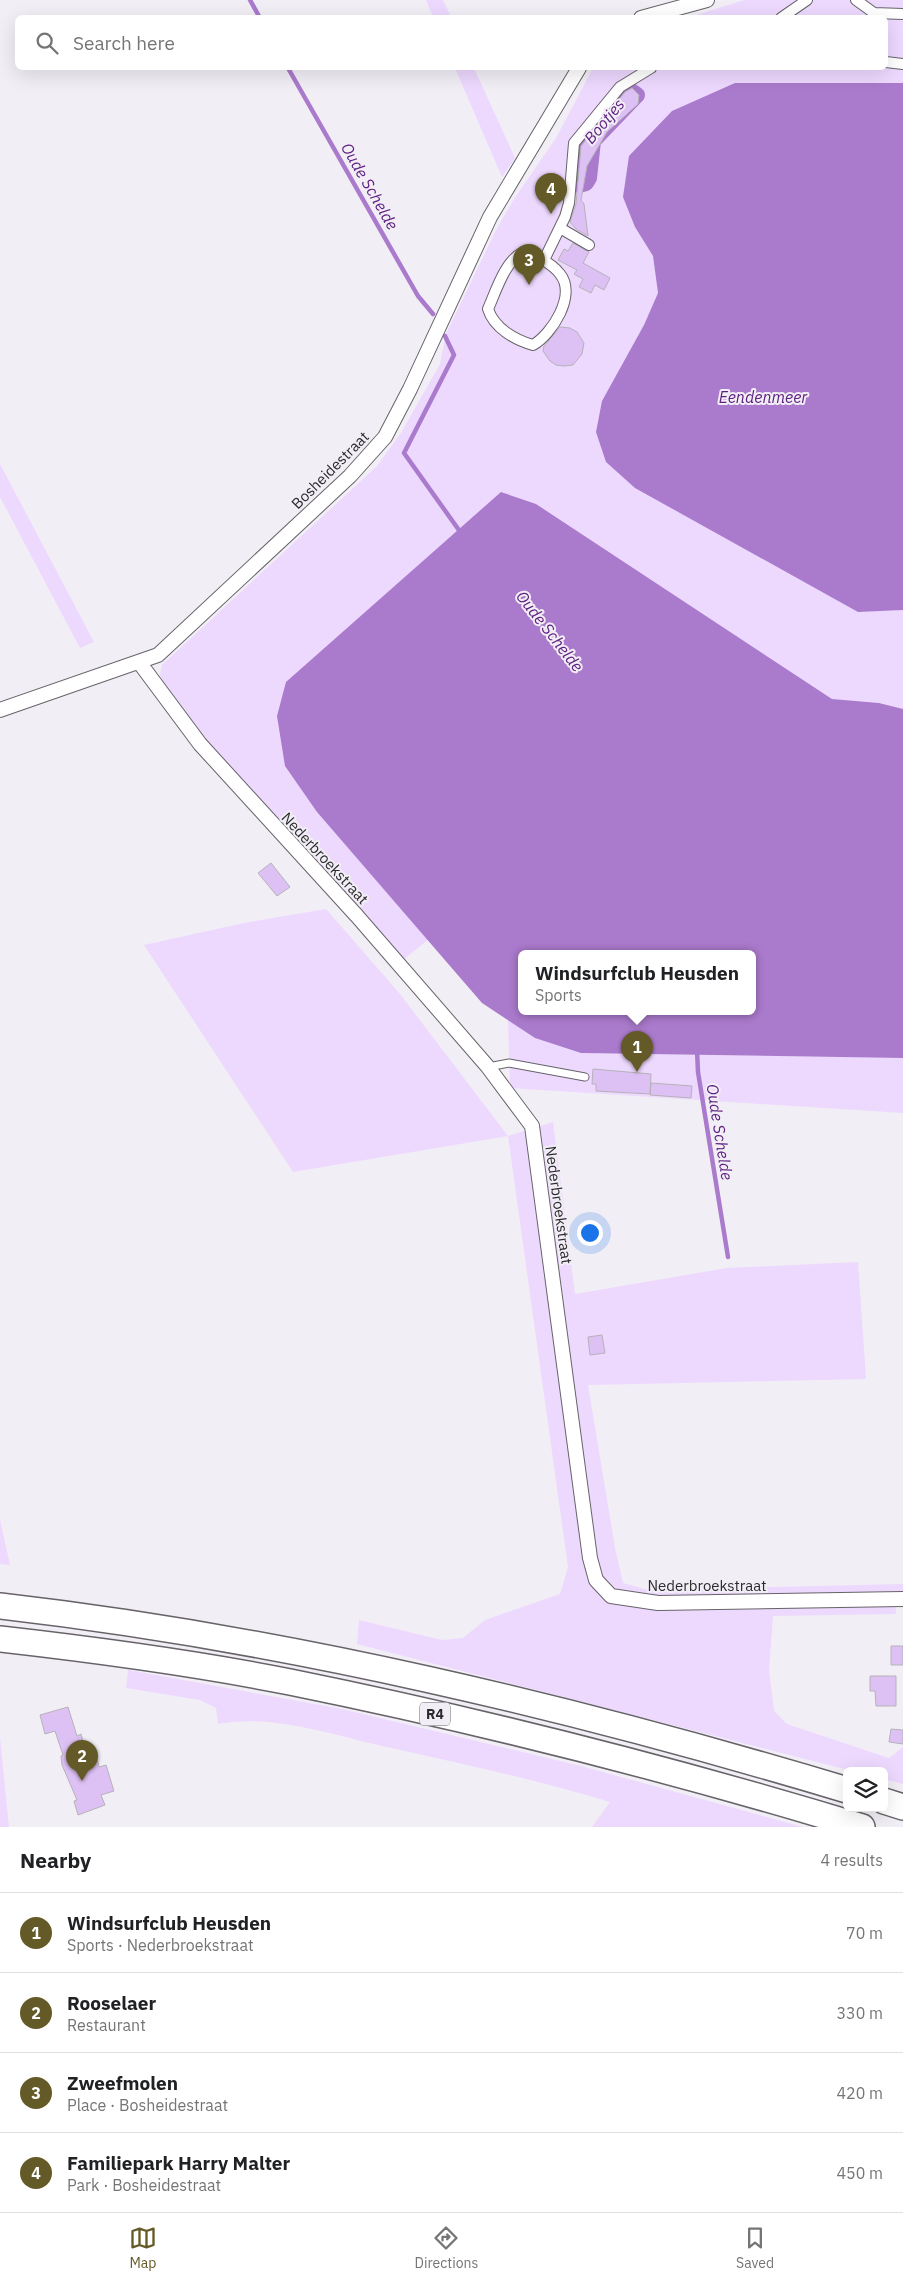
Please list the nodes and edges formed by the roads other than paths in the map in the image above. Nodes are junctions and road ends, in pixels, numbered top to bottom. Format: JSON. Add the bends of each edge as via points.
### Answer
{"nodes":[{"id":1,"x":706,"y":0,"type":"edge"},
{"id":2,"x":806,"y":0,"type":"edge"},
{"id":3,"x":856,"y":0,"type":"edge"},
{"id":4,"x":874,"y":13,"type":"junction"},
{"id":5,"x":903,"y":14,"type":"edge"},
{"id":6,"x":652,"y":15,"type":"edge"},
{"id":7,"x":785,"y":15,"type":"edge"},
{"id":8,"x":870,"y":15,"type":"edge"},
{"id":9,"x":888,"y":62,"type":"edge"},
{"id":10,"x":903,"y":64,"type":"edge"},
{"id":11,"x":578,"y":70,"type":"edge"},
{"id":12,"x":648,"y":70,"type":"edge"},
{"id":13,"x":560,"y":228,"type":"junction"},
{"id":14,"x":589,"y":245,"type":"dead end"},
{"id":15,"x":544,"y":260,"type":"junction"},
{"id":16,"x":139,"y":662,"type":"junction"},
{"id":17,"x":0,"y":710,"type":"edge"},
{"id":18,"x":488,"y":1067,"type":"junction"},
{"id":19,"x":585,"y":1077,"type":"dead end"},
{"id":20,"x":903,"y":1599,"type":"edge"},
{"id":21,"x":0,"y":1606,"type":"edge"},
{"id":22,"x":0,"y":1638,"type":"edge"},
{"id":23,"x":843,"y":1789,"type":"edge"},
{"id":24,"x":888,"y":1802,"type":"edge"},
{"id":25,"x":903,"y":1807,"type":"edge"},
{"id":26,"x":862,"y":1827,"type":"edge"}],
"edges":[{"from":1,"to":6,"type":"street"},
{"from":2,"to":7,"type":"street"},
{"from":3,"to":4,"type":"street"},
{"from":4,"to":5,"type":"street"},
{"from":4,"to":8,"type":"street"},
{"from":9,"to":10,"type":"street"},
{"from":11,"to":16,"type":"street","name":"Bosheidestraat","via":[[490,217],[385,437],[350,476],[158,655]]},
{"from":12,"to":13,"type":"street","via":[[620,87],[574,143],[569,203]]},
{"from":13,"to":14,"type":"street"},
{"from":13,"to":15,"type":"street"},
{"from":15,"to":15,"type":"street","via":[[523,252],[516,255],[488,309],[491,319],[500,327],[524,343],[533,345],[546,333],[564,302],[565,286],[560,274]]},
{"from":16,"to":17,"type":"street","name":"Bosheidestraat"},
{"from":16,"to":18,"type":"street","name":"Nederbroekstraat","via":[[200,744],[357,916]]},
{"from":18,"to":19,"type":"lane","via":[[509,1063]]},
{"from":18,"to":20,"type":"street","name":"Nederbroekstraat","via":[[532,1126],[590,1558],[596,1580],[611,1596],[658,1604]]},
{"from":21,"to":23,"type":"highway","number":"R4","via":[[166,1629],[324,1657],[497,1696],[686,1744]]},
{"from":22,"to":26,"type":"highway","number":"R4","via":[[166,1660],[414,1709],[693,1778]]},
{"from":24,"to":25,"type":"highway"}]}
